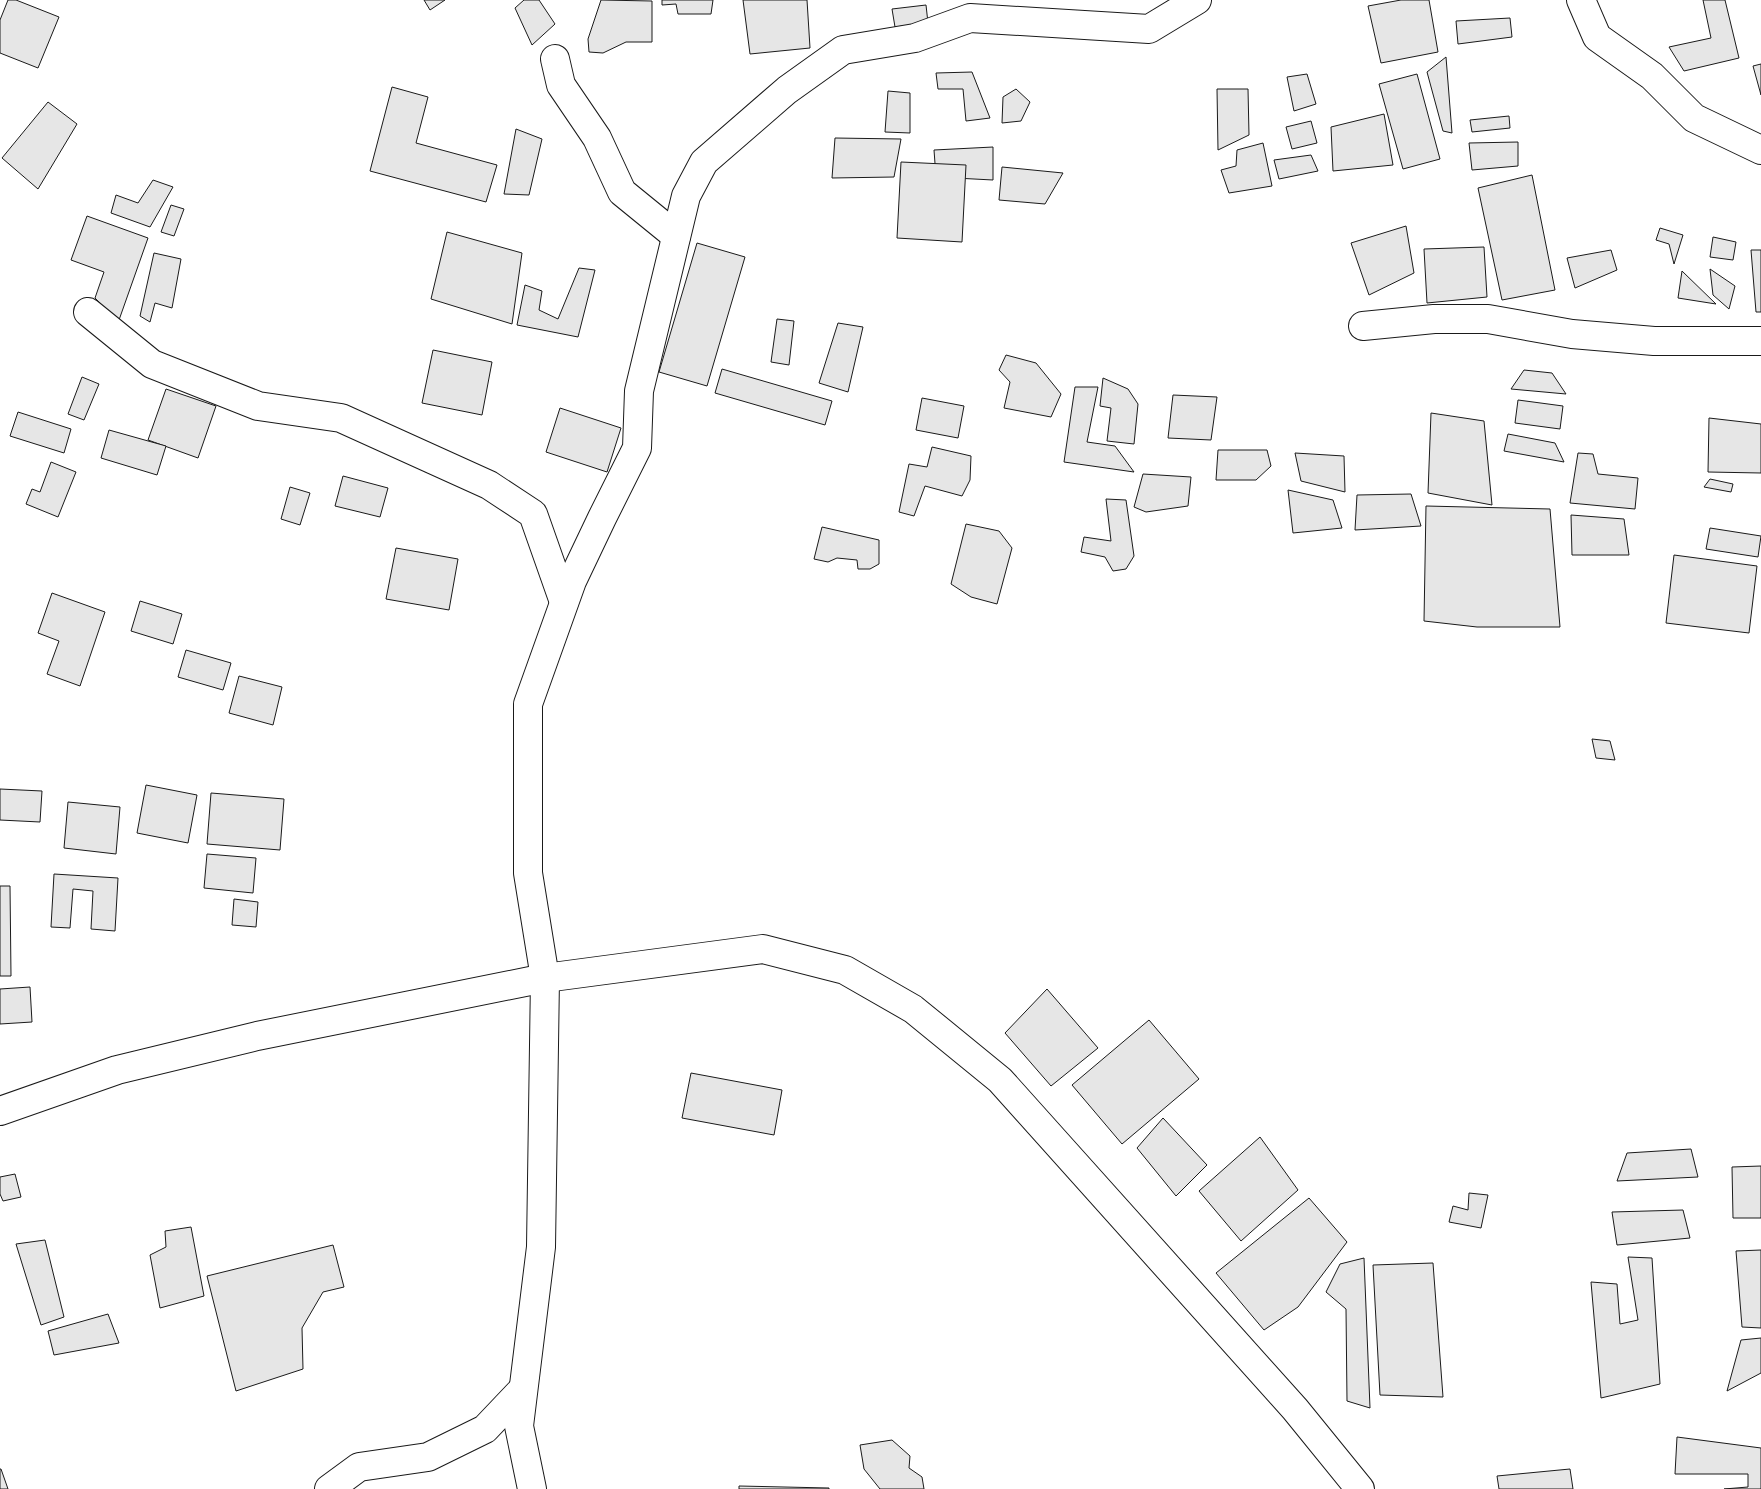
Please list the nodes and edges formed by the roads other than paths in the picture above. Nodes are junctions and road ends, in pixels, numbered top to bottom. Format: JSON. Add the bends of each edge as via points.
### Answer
{"nodes":[{"id":1,"x":1197,"y":0,"type":"edge"},
{"id":2,"x":1581,"y":0,"type":"edge"},
{"id":3,"x":555,"y":59,"type":"dead end"},
{"id":4,"x":1761,"y":150,"type":"edge"},
{"id":5,"x":676,"y":236,"type":"junction"},
{"id":6,"x":88,"y":312,"type":"dead end"},
{"id":7,"x":1363,"y":326,"type":"dead end"},
{"id":8,"x":1761,"y":341,"type":"edge"},
{"id":9,"x":564,"y":602,"type":"junction"},
{"id":10,"x":545,"y":978,"type":"junction"},
{"id":11,"x":0,"y":1111,"type":"edge"},
{"id":12,"x":523,"y":1389,"type":"junction"},
{"id":13,"x":329,"y":1489,"type":"edge"},
{"id":14,"x":532,"y":1489,"type":"edge"},
{"id":15,"x":1360,"y":1489,"type":"edge"}],
"edges":[{"from":1,"to":5,"type":"street","via":[[1149,29],[970,18],[915,38],[843,50],[787,90],[704,162],[686,196]]},
{"from":2,"to":4,"type":"street","via":[[1597,37],[1652,76],[1694,118]]},
{"from":3,"to":5,"type":"street","via":[[560,85],[596,138],[622,192]]},
{"from":5,"to":9,"type":"street","via":[[639,391],[637,448]]},
{"from":6,"to":9,"type":"street","via":[[152,364],[258,406],[341,418],[489,485],[533,514]]},
{"from":7,"to":8,"type":"street","via":[[1434,319],[1488,319],[1572,334],[1654,341]]},
{"from":9,"to":10,"type":"street","via":[[528,704],[528,873]]},
{"from":10,"to":11,"type":"street","via":[[257,1036],[117,1070]]},
{"from":10,"to":12,"type":"street","via":[[541,1247]]},
{"from":10,"to":15,"type":"street","via":[[763,949],[845,970],[913,1009],[1000,1080],[1295,1408]]},
{"from":12,"to":13,"type":"street","via":[[484,1429],[428,1457],[359,1467]]},
{"from":12,"to":14,"type":"street","via":[[519,1426]]}]}
